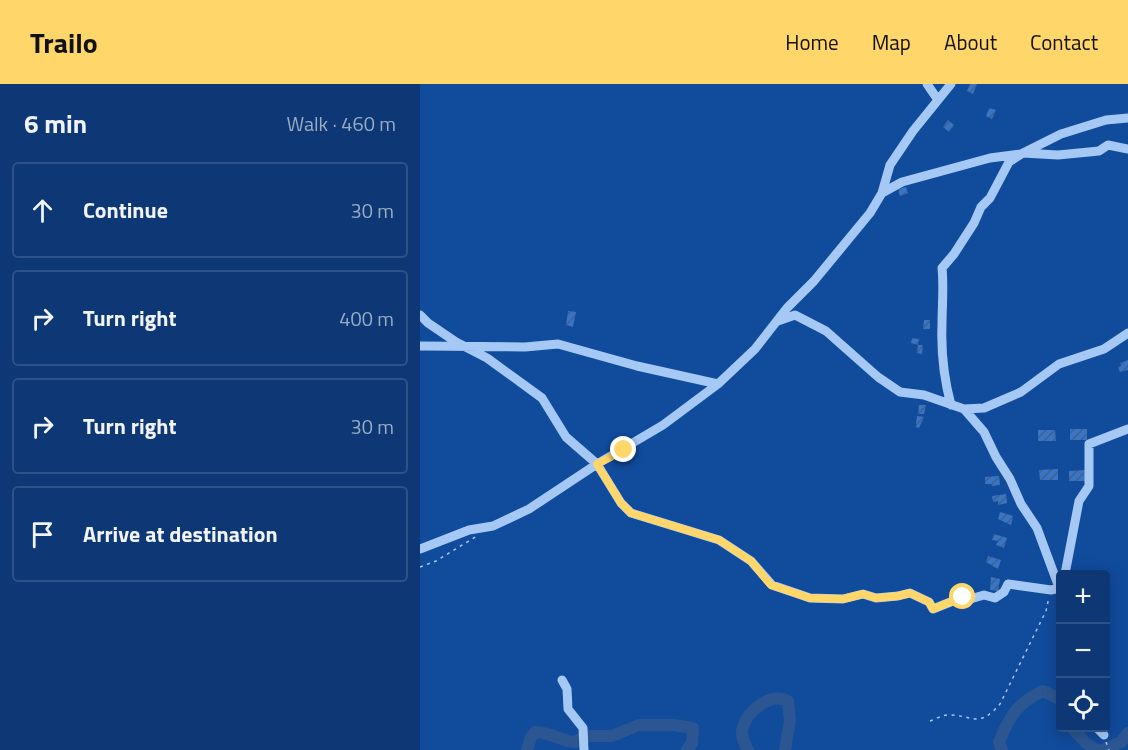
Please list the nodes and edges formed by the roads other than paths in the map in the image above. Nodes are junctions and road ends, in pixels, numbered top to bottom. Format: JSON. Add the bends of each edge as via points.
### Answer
{"nodes":[{"id":1,"x":927,"y":84,"type":"edge"},
{"id":2,"x":951,"y":84,"type":"edge"},
{"id":3,"x":938,"y":100,"type":"junction"},
{"id":4,"x":1128,"y":118,"type":"edge"},
{"id":5,"x":1128,"y":149,"type":"edge"},
{"id":6,"x":1023,"y":153,"type":"junction"},
{"id":7,"x":882,"y":193,"type":"junction"},
{"id":8,"x":420,"y":315,"type":"edge"},
{"id":9,"x":778,"y":321,"type":"junction"},
{"id":10,"x":1128,"y":333,"type":"edge"},
{"id":11,"x":463,"y":345,"type":"junction"},
{"id":12,"x":420,"y":346,"type":"edge"},
{"id":13,"x":718,"y":384,"type":"junction"},
{"id":14,"x":951,"y":405,"type":"junction"},
{"id":15,"x":964,"y":409,"type":"junction"},
{"id":16,"x":1128,"y":429,"type":"edge"},
{"id":17,"x":597,"y":464,"type":"junction"},
{"id":18,"x":420,"y":549,"type":"edge"},
{"id":19,"x":1066,"y":570,"type":"edge"},
{"id":20,"x":1056,"y":586,"type":"edge"},
{"id":21,"x":1056,"y":589,"type":"edge"},
{"id":22,"x":562,"y":680,"type":"dead end"},
{"id":23,"x":584,"y":750,"type":"edge"}],
"edges":[{"from":1,"to":3,"type":"street"},
{"from":2,"to":3,"type":"street"},
{"from":3,"to":7,"type":"street","via":[[890,165]]},
{"from":4,"to":6,"type":"street","via":[[1106,120],[1060,134]]},
{"from":5,"to":6,"type":"street","via":[[1108,145],[1099,151],[1058,155]]},
{"from":6,"to":7,"type":"street","via":[[946,169],[902,182]]},
{"from":6,"to":14,"type":"street","via":[[1008,162],[990,198],[942,268],[941,327],[945,383]]},
{"from":7,"to":9,"type":"street"},
{"from":8,"to":11,"type":"street"},
{"from":9,"to":13,"type":"street"},
{"from":9,"to":14,"type":"street","via":[[795,315],[826,331],[900,392],[924,395]]},
{"from":10,"to":15,"type":"street","via":[[1104,349],[1059,364],[1021,392],[984,408]]},
{"from":11,"to":12,"type":"street"},
{"from":11,"to":13,"type":"street","via":[[558,344]]},
{"from":11,"to":17,"type":"street","via":[[542,398],[566,437]]},
{"from":13,"to":17,"type":"street","via":[[663,425]]},
{"from":14,"to":15,"type":"street"},
{"from":15,"to":20,"type":"street","via":[[984,432],[1037,528]]},
{"from":16,"to":19,"type":"street","via":[[1089,444],[1089,486],[1079,501]]},
{"from":17,"to":18,"type":"street","via":[[529,509],[493,526],[469,530]]},
{"from":17,"to":21,"type":"street","via":[[631,513],[719,540],[751,561],[771,585],[810,598],[843,599],[863,594],[876,598],[910,593],[929,602],[933,609],[963,597],[995,598],[1008,584]]},
{"from":22,"to":23,"type":"street","via":[[567,689],[568,709],[583,728]]}]}
